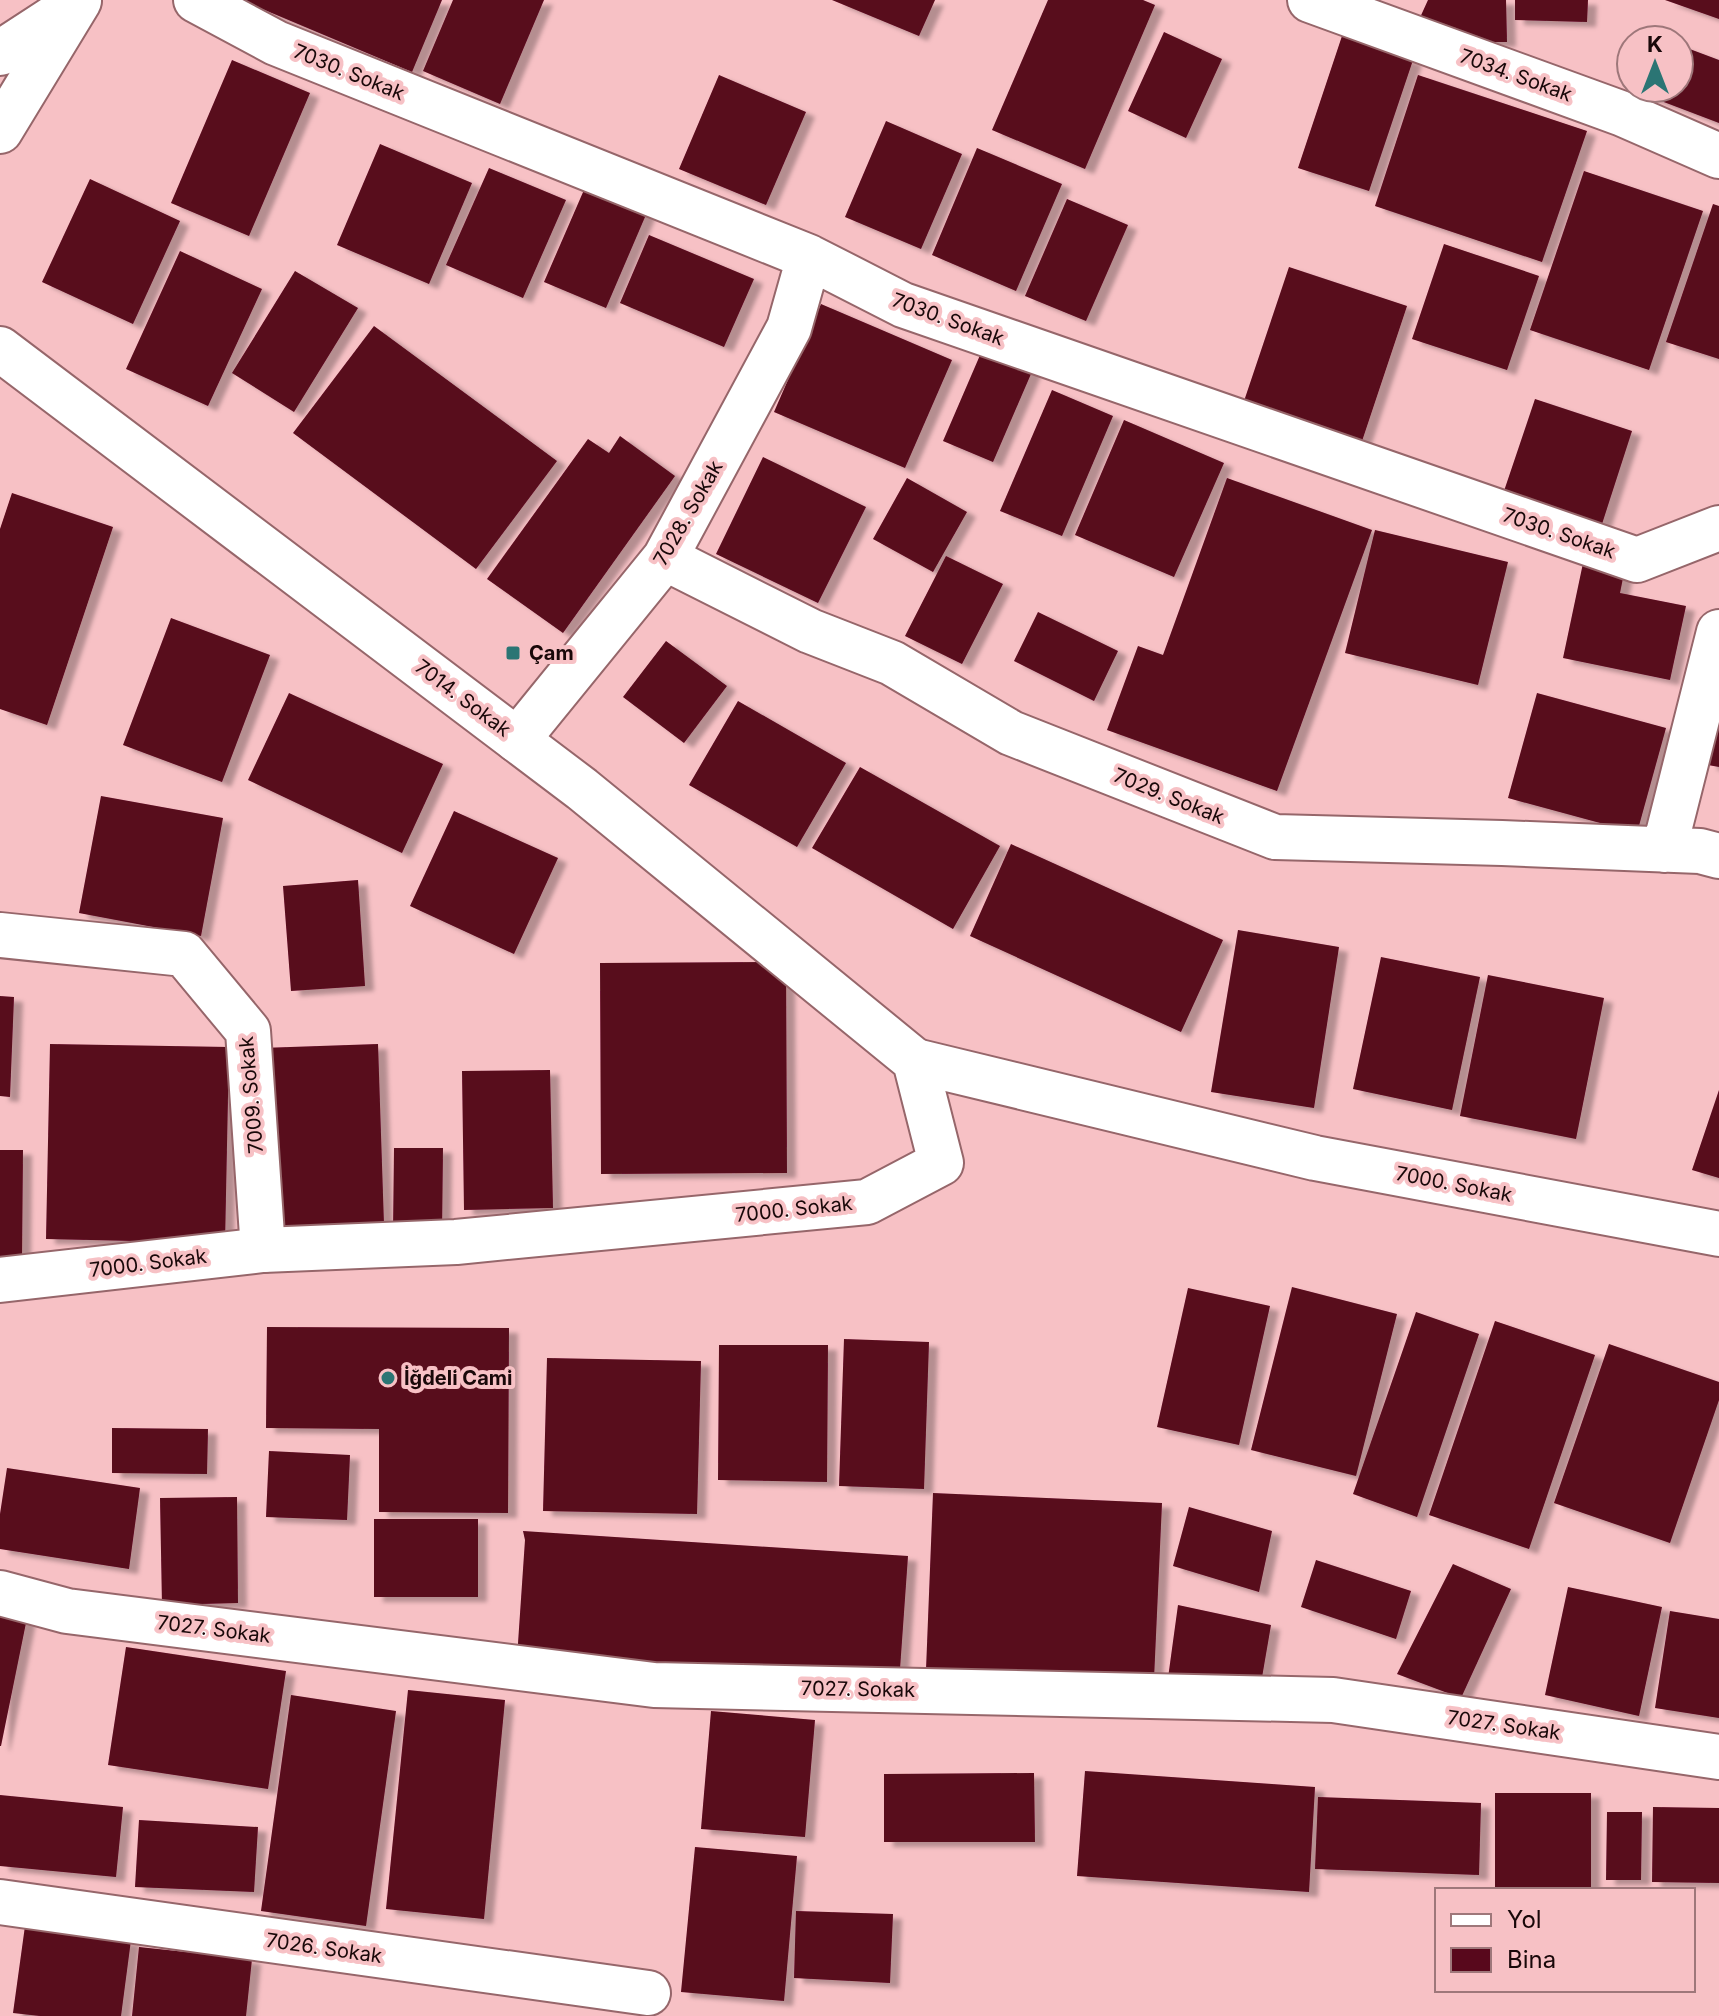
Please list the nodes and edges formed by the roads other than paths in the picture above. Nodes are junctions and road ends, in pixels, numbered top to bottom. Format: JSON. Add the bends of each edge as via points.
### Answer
{"nodes":[{"id":1,"x":80,"y":0,"type":"edge"},
{"id":2,"x":196,"y":0,"type":"edge"},
{"id":3,"x":1310,"y":0,"type":"edge"},
{"id":4,"x":0,"y":53,"type":"edge"},
{"id":5,"x":0,"y":131,"type":"edge"},
{"id":6,"x":1719,"y":156,"type":"edge"},
{"id":7,"x":809,"y":257,"type":"junction"},
{"id":8,"x":0,"y":349,"type":"edge"},
{"id":9,"x":1719,"y":528,"type":"edge"},
{"id":10,"x":665,"y":558,"type":"junction"},
{"id":11,"x":1719,"y":632,"type":"edge"},
{"id":12,"x":517,"y":740,"type":"junction"},
{"id":13,"x":1664,"y":850,"type":"junction"},
{"id":14,"x":1719,"y":856,"type":"edge"},
{"id":15,"x":0,"y":935,"type":"edge"},
{"id":16,"x":915,"y":1061,"type":"junction"},
{"id":17,"x":1719,"y":1234,"type":"edge"},
{"id":18,"x":263,"y":1250,"type":"junction"},
{"id":19,"x":0,"y":1280,"type":"edge"},
{"id":20,"x":0,"y":1593,"type":"edge"},
{"id":21,"x":1719,"y":1757,"type":"edge"},
{"id":22,"x":0,"y":1902,"type":"edge"},
{"id":23,"x":648,"y":1993,"type":"dead end"}],
"edges":[{"from":1,"to":4,"type":"street"},
{"from":1,"to":5,"type":"street"},
{"from":2,"to":7,"type":"street","name":"7030. Sokak","via":[[276,43]]},
{"from":3,"to":6,"type":"street","name":"7034. Sokak","via":[[1623,114]]},
{"from":7,"to":9,"type":"street","name":"7030. Sokak","via":[[903,305],[1637,560]]},
{"from":7,"to":10,"type":"street","name":"7028. Sokak","via":[[789,328]]},
{"from":8,"to":12,"type":"street","name":"7014. Sokak"},
{"from":10,"to":12,"type":"street","name":"7028. Sokak"},
{"from":10,"to":13,"type":"street","name":"7029. Sokak","via":[[810,631],[892,663],[1011,733],[1275,837]]},
{"from":11,"to":13,"type":"street"},
{"from":12,"to":16,"type":"street","name":"7014. Sokak"},
{"from":13,"to":14,"type":"street","name":"7029. Sokak"},
{"from":15,"to":18,"type":"street","name":"7009. Sokak","via":[[184,954],[248,1031]]},
{"from":16,"to":17,"type":"street","name":"7000. Sokak","via":[[1315,1158]]},
{"from":16,"to":18,"type":"street","name":"7000. Sokak","via":[[941,1163],[867,1202],[456,1242]]},
{"from":18,"to":19,"type":"street","name":"7000. Sokak"},
{"from":20,"to":21,"type":"street","name":"7027. Sokak","via":[[67,1611],[654,1685],[1333,1700]]},
{"from":22,"to":23,"type":"street","name":"7026. Sokak"}]}
